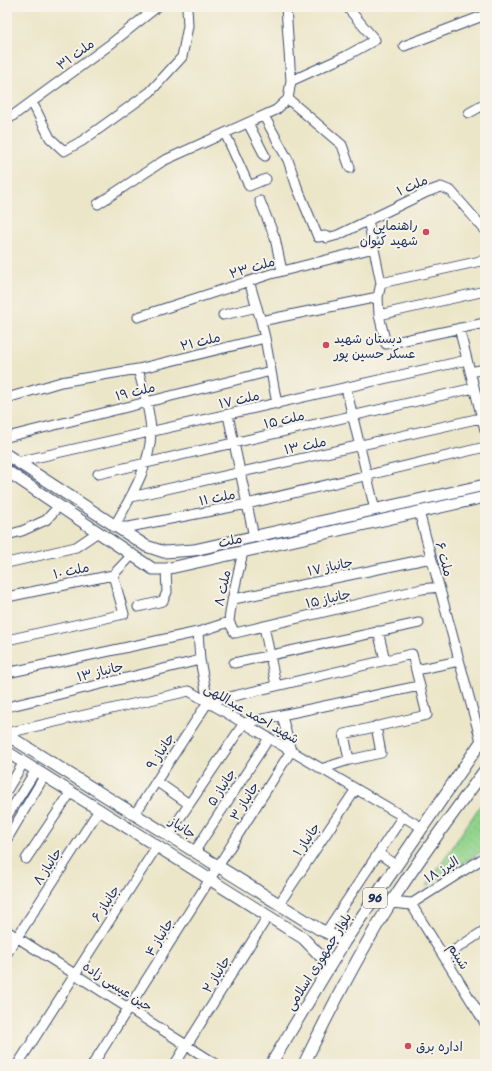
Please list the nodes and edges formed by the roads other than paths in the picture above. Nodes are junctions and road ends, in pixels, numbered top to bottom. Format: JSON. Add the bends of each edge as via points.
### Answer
{"nodes":[{"id":1,"x":157,"y":7,"type":"edge"},
{"id":2,"x":187,"y":7,"type":"edge"},
{"id":3,"x":286,"y":7,"type":"edge"},
{"id":4,"x":347,"y":7,"type":"edge"},
{"id":5,"x":485,"y":15,"type":"edge"},
{"id":6,"x":404,"y":46,"type":"dead end"},
{"id":7,"x":291,"y":81,"type":"junction"},
{"id":8,"x":288,"y":99,"type":"junction"},
{"id":9,"x":32,"y":102,"type":"junction"},
{"id":10,"x":485,"y":104,"type":"edge"},
{"id":11,"x":469,"y":113,"type":"dead end"},
{"id":12,"x":264,"y":116,"type":"junction"},
{"id":13,"x":7,"y":120,"type":"edge"},
{"id":14,"x":248,"y":123,"type":"junction"},
{"id":15,"x":225,"y":133,"type":"junction"},
{"id":16,"x":265,"y":156,"type":"dead end"},
{"id":17,"x":350,"y":168,"type":"dead end"},
{"id":18,"x":266,"y":179,"type":"dead end"},
{"id":19,"x":260,"y":201,"type":"dead end"},
{"id":20,"x":98,"y":204,"type":"dead end"},
{"id":21,"x":368,"y":220,"type":"junction"},
{"id":22,"x":485,"y":230,"type":"edge"},
{"id":23,"x":374,"y":248,"type":"junction"},
{"id":24,"x":485,"y":260,"type":"edge"},
{"id":25,"x":282,"y":271,"type":"junction"},
{"id":26,"x":249,"y":281,"type":"junction"},
{"id":27,"x":381,"y":283,"type":"junction"},
{"id":28,"x":485,"y":290,"type":"edge"},
{"id":29,"x":378,"y":297,"type":"junction"},
{"id":30,"x":257,"y":307,"type":"junction"},
{"id":31,"x":223,"y":315,"type":"dead end"},
{"id":32,"x":379,"y":315,"type":"junction"},
{"id":33,"x":138,"y":317,"type":"dead end"},
{"id":34,"x":261,"y":321,"type":"junction"},
{"id":35,"x":485,"y":323,"type":"edge"},
{"id":36,"x":459,"y":328,"type":"junction"},
{"id":37,"x":265,"y":338,"type":"junction"},
{"id":38,"x":467,"y":360,"type":"junction"},
{"id":39,"x":138,"y":369,"type":"junction"},
{"id":40,"x":485,"y":369,"type":"edge"},
{"id":41,"x":271,"y":371,"type":"junction"},
{"id":42,"x":470,"y":372,"type":"junction"},
{"id":43,"x":346,"y":388,"type":"junction"},
{"id":44,"x":474,"y":388,"type":"junction"},
{"id":45,"x":7,"y":398,"type":"edge"},
{"id":46,"x":146,"y":402,"type":"junction"},
{"id":47,"x":277,"y":404,"type":"junction"},
{"id":48,"x":228,"y":415,"type":"junction"},
{"id":49,"x":354,"y":416,"type":"junction"},
{"id":50,"x":484,"y":418,"type":"edge"},
{"id":51,"x":485,"y":430,"type":"edge"},
{"id":52,"x":151,"y":432,"type":"junction"},
{"id":53,"x":7,"y":437,"type":"edge"},
{"id":54,"x":234,"y":444,"type":"junction"},
{"id":55,"x":361,"y":446,"type":"junction"},
{"id":56,"x":485,"y":446,"type":"edge"},
{"id":57,"x":7,"y":455,"type":"edge"},
{"id":58,"x":17,"y":462,"type":"junction"},
{"id":59,"x":146,"y":462,"type":"junction"},
{"id":60,"x":7,"y":471,"type":"edge"},
{"id":61,"x":240,"y":473,"type":"junction"},
{"id":62,"x":98,"y":474,"type":"dead end"},
{"id":63,"x":367,"y":476,"type":"junction"},
{"id":64,"x":485,"y":485,"type":"edge"},
{"id":65,"x":131,"y":496,"type":"junction"},
{"id":66,"x":485,"y":497,"type":"edge"},
{"id":67,"x":247,"y":504,"type":"junction"},
{"id":68,"x":59,"y":506,"type":"junction"},
{"id":69,"x":375,"y":510,"type":"junction"},
{"id":70,"x":419,"y":512,"type":"junction"},
{"id":71,"x":114,"y":527,"type":"junction"},
{"id":72,"x":7,"y":535,"type":"edge"},
{"id":73,"x":102,"y":535,"type":"junction"},
{"id":74,"x":254,"y":537,"type":"junction"},
{"id":75,"x":243,"y":552,"type":"junction"},
{"id":76,"x":132,"y":555,"type":"junction"},
{"id":77,"x":431,"y":558,"type":"junction"},
{"id":78,"x":7,"y":563,"type":"edge"},
{"id":79,"x":166,"y":569,"type":"junction"},
{"id":80,"x":113,"y":575,"type":"junction"},
{"id":81,"x":439,"y":587,"type":"junction"},
{"id":82,"x":7,"y":597,"type":"edge"},
{"id":83,"x":234,"y":599,"type":"junction"},
{"id":84,"x":138,"y":607,"type":"dead end"},
{"id":85,"x":230,"y":622,"type":"junction"},
{"id":86,"x":419,"y":623,"type":"dead end"},
{"id":87,"x":264,"y":626,"type":"junction"},
{"id":88,"x":378,"y":631,"type":"junction"},
{"id":89,"x":198,"y":632,"type":"junction"},
{"id":90,"x":7,"y":640,"type":"edge"},
{"id":91,"x":270,"y":655,"type":"junction"},
{"id":92,"x":7,"y":659,"type":"edge"},
{"id":93,"x":200,"y":660,"type":"junction"},
{"id":94,"x":384,"y":660,"type":"junction"},
{"id":95,"x":459,"y":660,"type":"junction"},
{"id":96,"x":234,"y":663,"type":"dead end"},
{"id":97,"x":416,"y":670,"type":"junction"},
{"id":98,"x":9,"y":673,"type":"edge"},
{"id":99,"x":276,"y":685,"type":"junction"},
{"id":100,"x":420,"y":686,"type":"junction"},
{"id":101,"x":208,"y":702,"type":"junction"},
{"id":102,"x":7,"y":707,"type":"edge"},
{"id":103,"x":282,"y":716,"type":"junction"},
{"id":104,"x":244,"y":723,"type":"junction"},
{"id":105,"x":376,"y":726,"type":"junction"},
{"id":106,"x":7,"y":734,"type":"edge"},
{"id":107,"x":269,"y":738,"type":"junction"},
{"id":108,"x":483,"y":738,"type":"edge"},
{"id":109,"x":30,"y":749,"type":"junction"},
{"id":110,"x":291,"y":751,"type":"junction"},
{"id":111,"x":7,"y":752,"type":"edge"},
{"id":112,"x":43,"y":757,"type":"junction"},
{"id":113,"x":349,"y":760,"type":"junction"},
{"id":114,"x":24,"y":762,"type":"junction"},
{"id":115,"x":321,"y":768,"type":"junction"},
{"id":116,"x":485,"y":770,"type":"edge"},
{"id":117,"x":40,"y":773,"type":"junction"},
{"id":118,"x":156,"y":781,"type":"junction"},
{"id":119,"x":356,"y":789,"type":"junction"},
{"id":120,"x":7,"y":790,"type":"edge"},
{"id":121,"x":71,"y":792,"type":"junction"},
{"id":122,"x":189,"y":804,"type":"junction"},
{"id":123,"x":99,"y":810,"type":"junction"},
{"id":124,"x":135,"y":814,"type":"junction"},
{"id":125,"x":7,"y":816,"type":"edge"},
{"id":126,"x":402,"y":816,"type":"junction"},
{"id":127,"x":421,"y":827,"type":"junction"},
{"id":128,"x":169,"y":834,"type":"junction"},
{"id":129,"x":7,"y":839,"type":"edge"},
{"id":130,"x":158,"y":846,"type":"junction"},
{"id":131,"x":194,"y":851,"type":"junction"},
{"id":132,"x":378,"y":853,"type":"junction"},
{"id":133,"x":485,"y":857,"type":"edge"},
{"id":134,"x":26,"y":859,"type":"dead end"},
{"id":135,"x":218,"y":866,"type":"junction"},
{"id":136,"x":397,"y":866,"type":"junction"},
{"id":137,"x":210,"y":880,"type":"junction"},
{"id":138,"x":392,"y":902,"type":"junction"},
{"id":139,"x":279,"y":904,"type":"junction"},
{"id":140,"x":410,"y":904,"type":"junction"},
{"id":141,"x":268,"y":916,"type":"junction"},
{"id":142,"x":485,"y":930,"type":"edge"},
{"id":143,"x":7,"y":931,"type":"edge"},
{"id":144,"x":326,"y":932,"type":"junction"},
{"id":145,"x":17,"y":937,"type":"junction"},
{"id":146,"x":346,"y":941,"type":"junction"},
{"id":147,"x":7,"y":954,"type":"edge"},
{"id":148,"x":444,"y":957,"type":"junction"},
{"id":149,"x":330,"y":966,"type":"junction"},
{"id":150,"x":75,"y":974,"type":"junction"},
{"id":151,"x":129,"y":1008,"type":"junction"},
{"id":152,"x":481,"y":1008,"type":"edge"},
{"id":153,"x":485,"y":1022,"type":"edge"},
{"id":154,"x":186,"y":1045,"type":"junction"},
{"id":155,"x":18,"y":1064,"type":"edge"},
{"id":156,"x":93,"y":1064,"type":"edge"},
{"id":157,"x":175,"y":1064,"type":"edge"},
{"id":158,"x":216,"y":1064,"type":"edge"},
{"id":159,"x":271,"y":1064,"type":"edge"},
{"id":160,"x":304,"y":1064,"type":"edge"}],
"edges":[{"from":1,"to":9,"type":"street","name":"ملت ۳۱"},
{"from":2,"to":9,"type":"street","via":[[188,26],[182,57],[150,92],[82,141],[64,151],[50,138]]},
{"from":3,"to":7,"type":"street"},
{"from":4,"to":7,"type":"street","via":[[375,40]]},
{"from":5,"to":6,"type":"street"},
{"from":7,"to":8,"type":"street"},
{"from":8,"to":12,"type":"street","via":[[276,110]]},
{"from":8,"to":17,"type":"street","via":[[342,145]]},
{"from":9,"to":13,"type":"street","name":"ملت ۳۱"},
{"from":10,"to":11,"type":"street"},
{"from":12,"to":14,"type":"street"},
{"from":12,"to":21,"type":"street","name":"ملت ۱","via":[[288,160],[318,237],[338,235]]},
{"from":14,"to":15,"type":"street"},
{"from":14,"to":16,"type":"street"},
{"from":15,"to":18,"type":"street","via":[[249,186]]},
{"from":15,"to":20,"type":"street","via":[[163,161]]},
{"from":19,"to":25,"type":"street","via":[[275,238]]},
{"from":21,"to":22,"type":"street","name":"ملت ۱","via":[[441,187],[451,191]]},
{"from":21,"to":23,"type":"street"},
{"from":23,"to":25,"type":"street","name":"ملت ۲۳"},
{"from":23,"to":27,"type":"street"},
{"from":24,"to":27,"type":"street"},
{"from":25,"to":26,"type":"street","name":"ملت ۲۳"},
{"from":26,"to":30,"type":"street"},
{"from":26,"to":33,"type":"street","name":"ملت ۲۳"},
{"from":27,"to":29,"type":"street"},
{"from":28,"to":32,"type":"street"},
{"from":29,"to":32,"type":"street"},
{"from":29,"to":34,"type":"street"},
{"from":30,"to":31,"type":"street"},
{"from":30,"to":34,"type":"street"},
{"from":32,"to":36,"type":"street","via":[[386,344]]},
{"from":34,"to":37,"type":"street"},
{"from":35,"to":36,"type":"street"},
{"from":36,"to":38,"type":"street"},
{"from":37,"to":39,"type":"street","name":"ملت ۲۱"},
{"from":37,"to":41,"type":"street"},
{"from":38,"to":42,"type":"street"},
{"from":38,"to":43,"type":"street","name":"ملت ۱۷"},
{"from":39,"to":45,"type":"street","name":"ملت ۲۱","via":[[61,382]]},
{"from":39,"to":46,"type":"street"},
{"from":40,"to":42,"type":"street"},
{"from":41,"to":46,"type":"street","name":"ملت ۱۹"},
{"from":41,"to":47,"type":"street"},
{"from":42,"to":44,"type":"street"},
{"from":43,"to":47,"type":"street","name":"ملت ۱۷"},
{"from":43,"to":49,"type":"street"},
{"from":44,"to":49,"type":"street","name":"ملت ۱۵"},
{"from":44,"to":50,"type":"street"},
{"from":46,"to":52,"type":"street"},
{"from":46,"to":53,"type":"street","name":"ملت ۱۹"},
{"from":47,"to":48,"type":"street","name":"ملت ۱۷"},
{"from":48,"to":52,"type":"street","name":"ملت ۱۷"},
{"from":48,"to":54,"type":"street"},
{"from":49,"to":54,"type":"street","name":"ملت ۱۵"},
{"from":49,"to":55,"type":"street"},
{"from":50,"to":51,"type":"street"},
{"from":50,"to":55,"type":"street","name":"ملت ۱۳"},
{"from":52,"to":58,"type":"street","name":"ملت ۱۷"},
{"from":52,"to":59,"type":"street"},
{"from":54,"to":59,"type":"street","name":"ملت ۱۵"},
{"from":54,"to":61,"type":"street"},
{"from":55,"to":61,"type":"street","name":"ملت ۱۳"},
{"from":55,"to":63,"type":"street"},
{"from":56,"to":63,"type":"street","name":"ملت ۱۱"},
{"from":57,"to":58,"type":"main road","name":"ملت"},
{"from":58,"to":71,"type":"main road","name":"ملت"},
{"from":59,"to":62,"type":"street","name":"ملت ۱۵"},
{"from":59,"to":65,"type":"street"},
{"from":60,"to":68,"type":"main road","name":"ملت"},
{"from":61,"to":65,"type":"street","name":"ملت ۱۳"},
{"from":61,"to":67,"type":"street"},
{"from":63,"to":67,"type":"street","name":"ملت ۱۱"},
{"from":63,"to":69,"type":"street"},
{"from":64,"to":69,"type":"main road","name":"ملت"},
{"from":65,"to":71,"type":"street"},
{"from":66,"to":70,"type":"main road","name":"ملت"},
{"from":67,"to":71,"type":"street","name":"ملت ۱۱","via":[[129,527]]},
{"from":67,"to":74,"type":"street"},
{"from":68,"to":72,"type":"street","via":[[46,520]]},
{"from":68,"to":73,"type":"main road","name":"ملت"},
{"from":69,"to":74,"type":"main road","name":"ملت"},
{"from":70,"to":75,"type":"main road","name":"ملت"},
{"from":70,"to":77,"type":"street","name":"ملت ۶"},
{"from":71,"to":73,"type":"main road"},
{"from":71,"to":74,"type":"main road","name":"ملت","via":[[146,546],[164,552],[194,550]]},
{"from":73,"to":76,"type":"main road","name":"ملت"},
{"from":73,"to":78,"type":"street","via":[[76,546]]},
{"from":75,"to":79,"type":"main road","name":"ملت"},
{"from":75,"to":83,"type":"street","name":"ملت ۸"},
{"from":76,"to":79,"type":"main road","name":"ملت","via":[[153,569]]},
{"from":76,"to":80,"type":"street"},
{"from":77,"to":81,"type":"street","name":"ملت ۶"},
{"from":77,"to":83,"type":"street","name":"جانباز ۱۷"},
{"from":79,"to":84,"type":"street","via":[[167,592],[163,601]]},
{"from":80,"to":82,"type":"street","name":"ملت ۱۰"},
{"from":80,"to":90,"type":"street","via":[[124,614]]},
{"from":81,"to":87,"type":"street","name":"جانباز ۱۵"},
{"from":81,"to":95,"type":"street","name":"ملت ۶"},
{"from":83,"to":85,"type":"street","name":"ملت ۸","via":[[230,608]]},
{"from":85,"to":87,"type":"street","name":"جانباز ۱۵","via":[[235,633]]},
{"from":85,"to":89,"type":"street","name":"ملت ۸"},
{"from":86,"to":88,"type":"street"},
{"from":87,"to":91,"type":"street"},
{"from":88,"to":91,"type":"street"},
{"from":88,"to":94,"type":"street"},
{"from":89,"to":93,"type":"street"},
{"from":89,"to":98,"type":"street"},
{"from":91,"to":96,"type":"street"},
{"from":91,"to":99,"type":"street"},
{"from":92,"to":98,"type":"street"},
{"from":93,"to":101,"type":"street"},
{"from":93,"to":102,"type":"street","name":"جانباز ۱۳"},
{"from":94,"to":97,"type":"street","via":[[412,654]]},
{"from":94,"to":99,"type":"street"},
{"from":95,"to":97,"type":"street"},
{"from":95,"to":108,"type":"street","name":"ملت ۶"},
{"from":97,"to":100,"type":"street"},
{"from":99,"to":101,"type":"street"},
{"from":100,"to":103,"type":"street"},
{"from":100,"to":105,"type":"street","via":[[427,715]]},
{"from":101,"to":104,"type":"street","name":"شهید احمد عبداللهی"},
{"from":101,"to":106,"type":"street","name":"شهید احمد عبداللهی","via":[[189,691]]},
{"from":101,"to":118,"type":"street","name":"جانباز ۹"},
{"from":103,"to":104,"type":"street"},
{"from":103,"to":110,"type":"street"},
{"from":104,"to":107,"type":"street","name":"شهید احمد عبداللهی"},
{"from":104,"to":122,"type":"street"},
{"from":105,"to":113,"type":"street","via":[[344,734]]},
{"from":105,"to":113,"type":"street","via":[[381,753]]},
{"from":106,"to":109,"type":"main road","name":"جانباز"},
{"from":107,"to":110,"type":"street","name":"شهید احمد عبداللهی"},
{"from":107,"to":131,"type":"street","name":"جانباز ۵"},
{"from":108,"to":127,"type":"main road","name":"بلوار جمهوری اسلامی","number":"96"},
{"from":109,"to":112,"type":"main road","name":"جانباز"},
{"from":109,"to":114,"type":"main road"},
{"from":110,"to":115,"type":"street","name":"شهید احمد عبداللهی"},
{"from":110,"to":135,"type":"street","name":"جانباز ۳"},
{"from":111,"to":114,"type":"main road"},
{"from":112,"to":117,"type":"main road"},
{"from":112,"to":124,"type":"main road","name":"جانباز"},
{"from":113,"to":115,"type":"street"},
{"from":114,"to":117,"type":"main road"},
{"from":114,"to":120,"type":"street"},
{"from":115,"to":119,"type":"street","name":"شهید احمد عبداللهی"},
{"from":116,"to":138,"type":"main road","number":"96"},
{"from":117,"to":121,"type":"main road"},
{"from":117,"to":125,"type":"street"},
{"from":117,"to":129,"type":"street"},
{"from":118,"to":122,"type":"street"},
{"from":118,"to":124,"type":"street","name":"جانباز ۹"},
{"from":119,"to":126,"type":"street","name":"شهید احمد عبداللهی"},
{"from":119,"to":139,"type":"street","name":"جانباز ۱"},
{"from":121,"to":123,"type":"main road"},
{"from":121,"to":134,"type":"street"},
{"from":122,"to":128,"type":"street"},
{"from":123,"to":130,"type":"main road"},
{"from":123,"to":145,"type":"street","name":"جانباز ۸"},
{"from":124,"to":128,"type":"main road","name":"جانباز"},
{"from":126,"to":127,"type":"street","name":"شهید احمد عبداللهی"},
{"from":126,"to":132,"type":"street"},
{"from":127,"to":136,"type":"main road","name":"بلوار جمهوری اسلامی","number":"96"},
{"from":128,"to":131,"type":"main road","name":"جانباز"},
{"from":130,"to":137,"type":"main road"},
{"from":130,"to":150,"type":"street","name":"جانباز ۶"},
{"from":131,"to":135,"type":"main road","name":"جانباز"},
{"from":132,"to":136,"type":"street"},
{"from":132,"to":144,"type":"street"},
{"from":133,"to":140,"type":"street","name":"البرز ۱۸"},
{"from":135,"to":137,"type":"street","name":"جانباز ۳"},
{"from":135,"to":139,"type":"main road","name":"جانباز"},
{"from":136,"to":146,"type":"main road","name":"بلوار جمهوری اسلامی","number":"96"},
{"from":137,"to":141,"type":"main road"},
{"from":137,"to":151,"type":"street","name":"جانباز ۴"},
{"from":138,"to":140,"type":"main road"},
{"from":138,"to":160,"type":"main road","number":"96","via":[[330,1010]]},
{"from":139,"to":144,"type":"main road","name":"جانباز"},
{"from":140,"to":148,"type":"street","name":"شبنم"},
{"from":141,"to":149,"type":"main road","via":[[302,938]]},
{"from":141,"to":154,"type":"street","name":"جانباز ۲"},
{"from":142,"to":148,"type":"street"},
{"from":143,"to":145,"type":"street","name":"حین عیسی زاده"},
{"from":144,"to":146,"type":"main road","name":"جانباز"},
{"from":145,"to":147,"type":"street","name":"جانباز ۸"},
{"from":145,"to":150,"type":"street","name":"حین عیسی زاده"},
{"from":146,"to":149,"type":"main road","name":"بلوار جمهوری اسلامی","number":"96"},
{"from":148,"to":152,"type":"street","name":"شبنم"},
{"from":149,"to":159,"type":"main road","name":"بلوار جمهوری اسلامی","number":"96"},
{"from":150,"to":151,"type":"street","name":"حین عیسی زاده"},
{"from":150,"to":155,"type":"street","name":"جانباز ۶"},
{"from":151,"to":154,"type":"street","name":"حین عیسی زاده"},
{"from":151,"to":156,"type":"street","name":"جانباز ۴"},
{"from":152,"to":153,"type":"street","name":"شبنم"},
{"from":154,"to":157,"type":"street","name":"جانباز ۲"},
{"from":154,"to":158,"type":"street","name":"حین عیسی زاده"}]}
